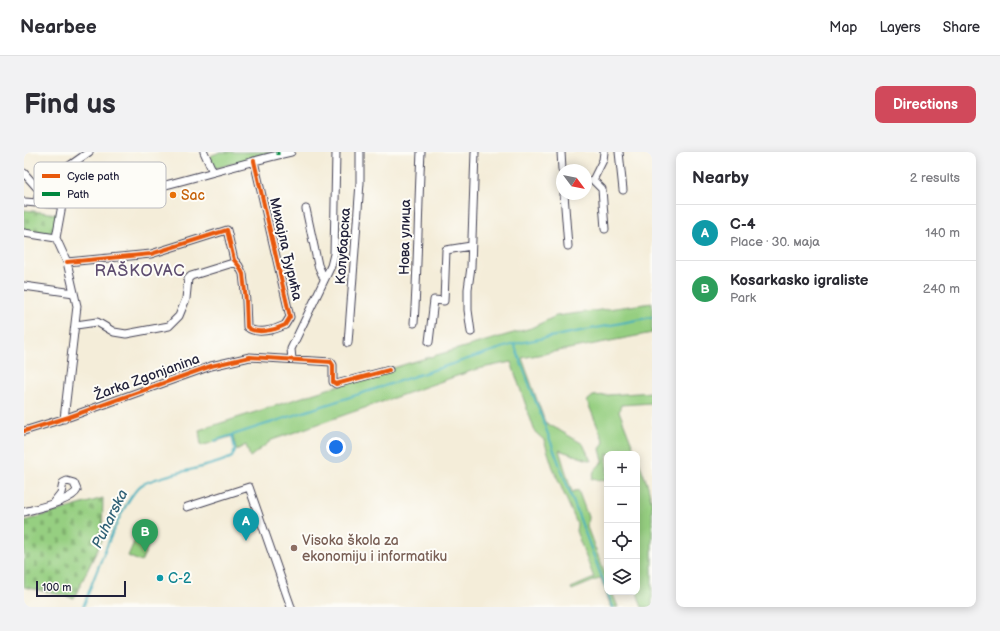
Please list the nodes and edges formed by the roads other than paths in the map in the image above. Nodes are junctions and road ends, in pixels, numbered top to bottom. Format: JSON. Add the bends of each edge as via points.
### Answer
{"nodes":[{"id":1,"x":89,"y":152,"type":"edge"},
{"id":2,"x":204,"y":152,"type":"edge"},
{"id":3,"x":291,"y":152,"type":"edge"},
{"id":4,"x":336,"y":152,"type":"edge"},
{"id":5,"x":360,"y":152,"type":"edge"},
{"id":6,"x":421,"y":152,"type":"edge"},
{"id":7,"x":474,"y":152,"type":"edge"},
{"id":8,"x":561,"y":152,"type":"edge"},
{"id":9,"x":604,"y":152,"type":"edge"},
{"id":10,"x":619,"y":152,"type":"edge"},
{"id":11,"x":254,"y":161,"type":"junction"},
{"id":12,"x":74,"y":162,"type":"edge"},
{"id":13,"x":562,"y":164,"type":"edge"},
{"id":14,"x":213,"y":172,"type":"junction"},
{"id":15,"x":24,"y":173,"type":"edge"},
{"id":16,"x":34,"y":184,"type":"edge"},
{"id":17,"x":166,"y":185,"type":"edge"},
{"id":18,"x":623,"y":190,"type":"dead end"},
{"id":19,"x":564,"y":200,"type":"edge"},
{"id":20,"x":24,"y":202,"type":"edge"},
{"id":21,"x":34,"y":203,"type":"edge"},
{"id":22,"x":61,"y":208,"type":"edge"},
{"id":23,"x":306,"y":210,"type":"dead end"},
{"id":24,"x":605,"y":229,"type":"dead end"},
{"id":25,"x":24,"y":233,"type":"edge"},
{"id":26,"x":56,"y":238,"type":"junction"},
{"id":27,"x":471,"y":246,"type":"junction"},
{"id":28,"x":568,"y":246,"type":"dead end"},
{"id":29,"x":67,"y":262,"type":"junction"},
{"id":30,"x":236,"y":262,"type":"junction"},
{"id":31,"x":324,"y":279,"type":"junction"},
{"id":32,"x":24,"y":286,"type":"edge"},
{"id":33,"x":74,"y":293,"type":"junction"},
{"id":34,"x":414,"y":323,"type":"dead end"},
{"id":35,"x":76,"y":325,"type":"junction"},
{"id":36,"x":472,"y":332,"type":"dead end"},
{"id":37,"x":429,"y":342,"type":"dead end"},
{"id":38,"x":348,"y":343,"type":"dead end"},
{"id":39,"x":292,"y":359,"type":"junction"},
{"id":40,"x":389,"y":370,"type":"dead end"},
{"id":41,"x":64,"y":419,"type":"junction"},
{"id":42,"x":24,"y":431,"type":"edge"},
{"id":43,"x":53,"y":503,"type":"dead end"},
{"id":44,"x":187,"y":507,"type":"dead end"},
{"id":45,"x":24,"y":512,"type":"edge"},
{"id":46,"x":291,"y":607,"type":"edge"}],
"edges":[{"from":1,"to":12,"type":"street"},
{"from":2,"to":14,"type":"street"},
{"from":3,"to":11,"type":"street"},
{"from":4,"to":31,"type":"street","via":[[334,254]]},
{"from":5,"to":38,"type":"street","name":"Колубарска"},
{"from":6,"to":34,"type":"street","name":"Нова улица"},
{"from":7,"to":27,"type":"street"},
{"from":8,"to":13,"type":"street"},
{"from":9,"to":24,"type":"street","via":[[593,180],[602,189]]},
{"from":10,"to":18,"type":"street"},
{"from":11,"to":14,"type":"street"},
{"from":11,"to":30,"type":"street","name":"Михајла Ђурића","via":[[290,317],[285,325],[272,330],[254,330],[247,327],[243,274]]},
{"from":14,"to":17,"type":"street"},
{"from":15,"to":16,"type":"street"},
{"from":19,"to":28,"type":"street"},
{"from":20,"to":21,"type":"street"},
{"from":22,"to":26,"type":"street"},
{"from":23,"to":31,"type":"street","via":[[318,265]]},
{"from":25,"to":26,"type":"street"},
{"from":26,"to":29,"type":"street"},
{"from":27,"to":36,"type":"street","via":[[468,310]]},
{"from":27,"to":37,"type":"street","via":[[446,250],[444,301],[434,300]]},
{"from":29,"to":30,"type":"street","via":[[151,254],[224,230],[228,232]]},
{"from":29,"to":33,"type":"street"},
{"from":30,"to":35,"type":"street","via":[[195,274],[188,279],[186,299],[179,316],[168,326],[126,334],[114,332],[97,322]]},
{"from":31,"to":39,"type":"street","via":[[291,349]]},
{"from":32,"to":33,"type":"street"},
{"from":33,"to":35,"type":"street","via":[[77,306]]},
{"from":35,"to":41,"type":"street"},
{"from":39,"to":40,"type":"street","name":"Žarka Zgonjanina","via":[[328,362],[333,365],[333,382],[336,384]]},
{"from":39,"to":41,"type":"street","name":"Žarka Zgonjanina","via":[[250,357],[211,366]]},
{"from":41,"to":42,"type":"street","name":"Žarka Zgonjanina"},
{"from":43,"to":45,"type":"street"},
{"from":44,"to":46,"type":"street","via":[[249,487]]}]}
